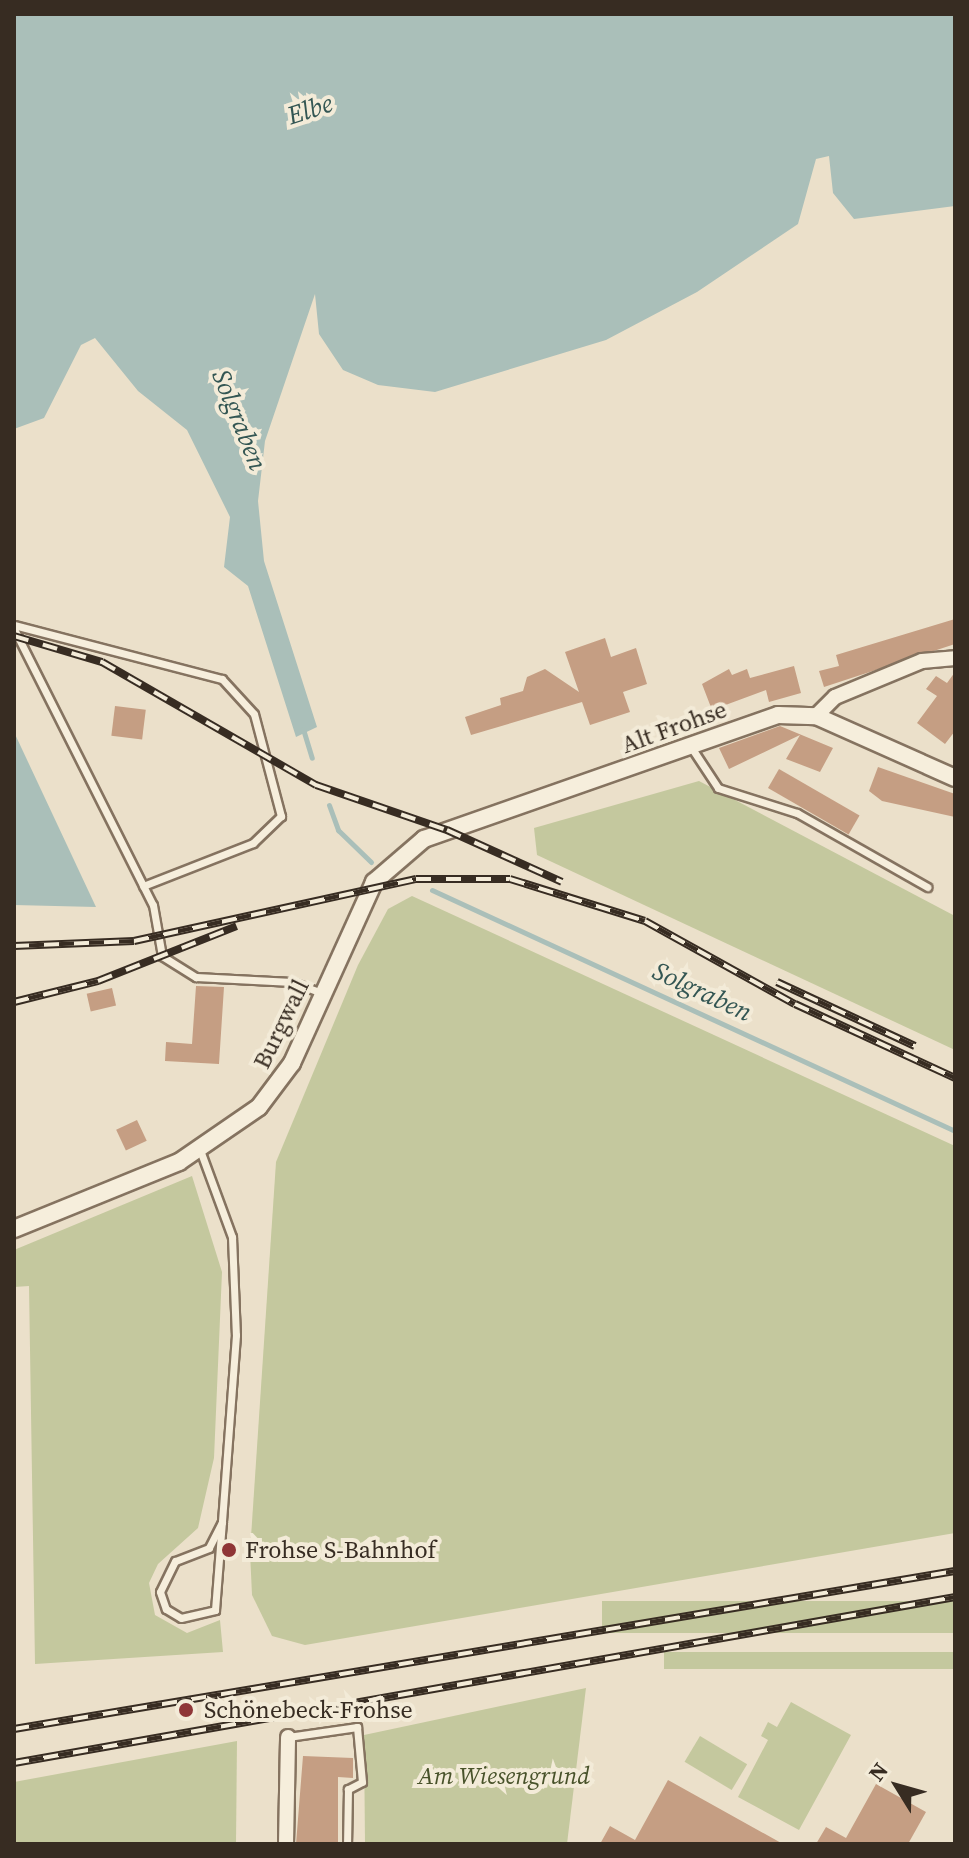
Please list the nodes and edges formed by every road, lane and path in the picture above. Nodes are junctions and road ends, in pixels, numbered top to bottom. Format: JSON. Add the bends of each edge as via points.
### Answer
{"nodes":[{"id":1,"x":14,"y":627,"type":"edge"},
{"id":2,"x":955,"y":658,"type":"edge"},
{"id":3,"x":816,"y":716,"type":"junction"},
{"id":4,"x":691,"y":747,"type":"junction"},
{"id":5,"x":955,"y":778,"type":"edge"},
{"id":6,"x":407,"y":848,"type":"joint"},
{"id":7,"x":143,"y":886,"type":"junction"},
{"id":8,"x":927,"y":887,"type":"dead end"},
{"id":9,"x":324,"y":994,"type":"junction"},
{"id":10,"x":200,"y":1150,"type":"junction"},
{"id":11,"x":14,"y":1229,"type":"edge"},
{"id":12,"x":222,"y":1522,"type":"junction"},
{"id":13,"x":288,"y":1737,"type":"joint"},
{"id":14,"x":286,"y":1844,"type":"edge"},
{"id":15,"x":347,"y":1844,"type":"edge"}],
"edges":[{"from":1,"to":7,"type":"lane"},
{"from":1,"to":7,"type":"lane","via":[[222,679],[254,714],[281,816],[253,843]]},
{"from":2,"to":3,"type":"street","via":[[922,661],[835,697]]},
{"from":3,"to":4,"type":"street","name":"Alt Frohse","via":[[778,715]]},
{"from":3,"to":5,"type":"street","name":"Alt Frohse"},
{"from":4,"to":6,"type":"street","name":"Alt Frohse"},
{"from":4,"to":8,"type":"lane","via":[[718,788],[797,813]]},
{"from":6,"to":9,"type":"street","name":"Burgwall","via":[[374,882]]},
{"from":7,"to":9,"type":"lane","via":[[162,956],[196,977],[292,982]]},
{"from":9,"to":10,"type":"street","name":"Burgwall","via":[[277,1087]]},
{"from":10,"to":11,"type":"street","name":"Burgwall"},
{"from":10,"to":12,"type":"lane","via":[[232,1237],[237,1280]]},
{"from":12,"to":12,"type":"lane","via":[[209,1548],[175,1561],[164,1577],[166,1609],[181,1618],[215,1610]]},
{"from":13,"to":14,"type":"street"},
{"from":13,"to":15,"type":"lane","via":[[357,1727],[362,1782],[348,1789]]}]}
